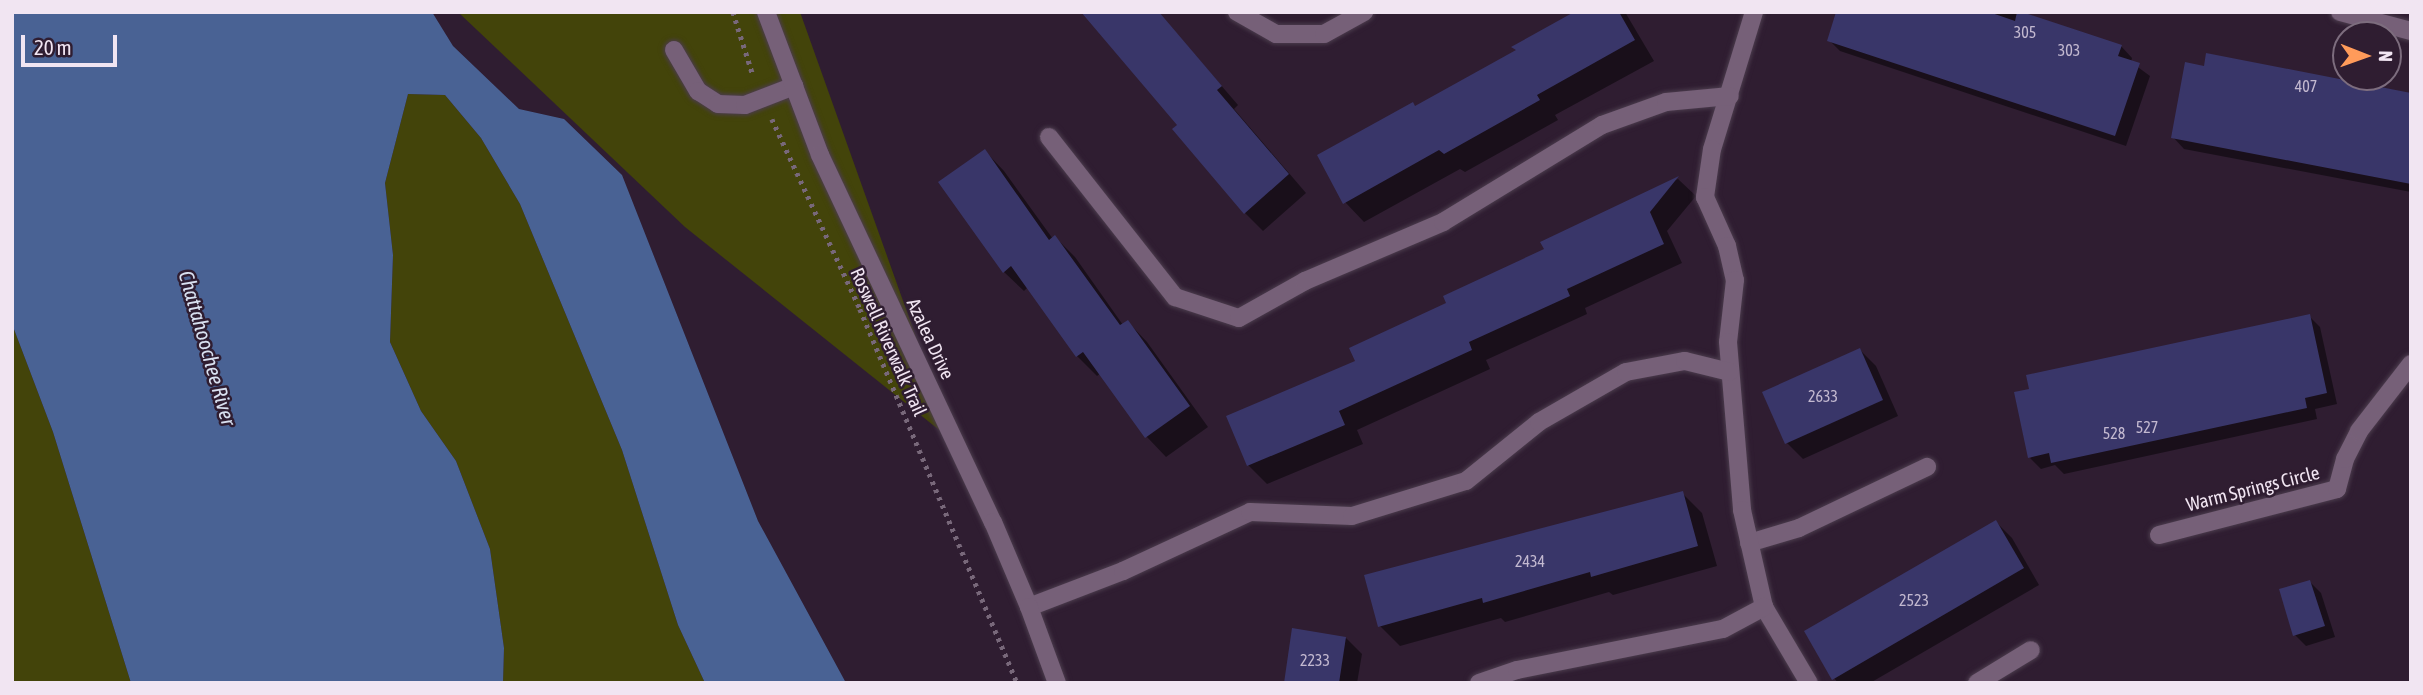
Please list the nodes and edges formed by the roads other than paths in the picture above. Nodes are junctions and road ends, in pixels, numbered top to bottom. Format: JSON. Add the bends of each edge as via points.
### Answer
{"nodes":[{"id":1,"x":766,"y":12,"type":"edge"},
{"id":2,"x":1237,"y":12,"type":"edge"},
{"id":3,"x":1364,"y":12,"type":"edge"},
{"id":4,"x":1754,"y":12,"type":"edge"},
{"id":5,"x":2340,"y":12,"type":"edge"},
{"id":6,"x":2411,"y":31,"type":"edge"},
{"id":7,"x":674,"y":50,"type":"dead end"},
{"id":8,"x":794,"y":86,"type":"junction"},
{"id":9,"x":1730,"y":96,"type":"junction"},
{"id":10,"x":1049,"y":137,"type":"dead end"},
{"id":11,"x":2411,"y":364,"type":"edge"},
{"id":12,"x":1730,"y":372,"type":"junction"},
{"id":13,"x":1927,"y":467,"type":"dead end"},
{"id":14,"x":2159,"y":534,"type":"dead end"},
{"id":15,"x":1749,"y":544,"type":"junction"},
{"id":16,"x":1030,"y":607,"type":"junction"},
{"id":17,"x":1764,"y":607,"type":"junction"},
{"id":18,"x":2031,"y":650,"type":"dead end"},
{"id":19,"x":1057,"y":683,"type":"edge"},
{"id":20,"x":1479,"y":683,"type":"edge"},
{"id":21,"x":1809,"y":683,"type":"edge"},
{"id":22,"x":1977,"y":683,"type":"edge"}],
"edges":[{"from":1,"to":8,"type":"street","name":"Azalea Drive"},
{"from":2,"to":3,"type":"street","via":[[1276,34],[1324,34]]},
{"from":4,"to":9,"type":"street"},
{"from":5,"to":6,"type":"street"},
{"from":7,"to":8,"type":"street","via":[[698,91],[718,104],[737,107]]},
{"from":8,"to":16,"type":"street","name":"Azalea Drive","via":[[820,155]]},
{"from":9,"to":10,"type":"street","via":[[1666,102],[1602,125],[1443,222],[1305,281],[1239,318],[1175,297]]},
{"from":9,"to":12,"type":"street","via":[[1712,149],[1705,197],[1727,246],[1735,280],[1728,342]]},
{"from":11,"to":14,"type":"street","name":"Warm Springs Circle","via":[[2359,431],[2337,489]]},
{"from":12,"to":15,"type":"street"},
{"from":12,"to":16,"type":"street","via":[[1685,361],[1626,372],[1539,422],[1466,481],[1352,516],[1250,512]]},
{"from":13,"to":15,"type":"street","via":[[1799,528]]},
{"from":15,"to":17,"type":"street"},
{"from":16,"to":19,"type":"street","name":"Azalea Drive"},
{"from":17,"to":20,"type":"street","via":[[1723,629],[1517,670]]},
{"from":17,"to":21,"type":"street"},
{"from":18,"to":22,"type":"street"}]}
